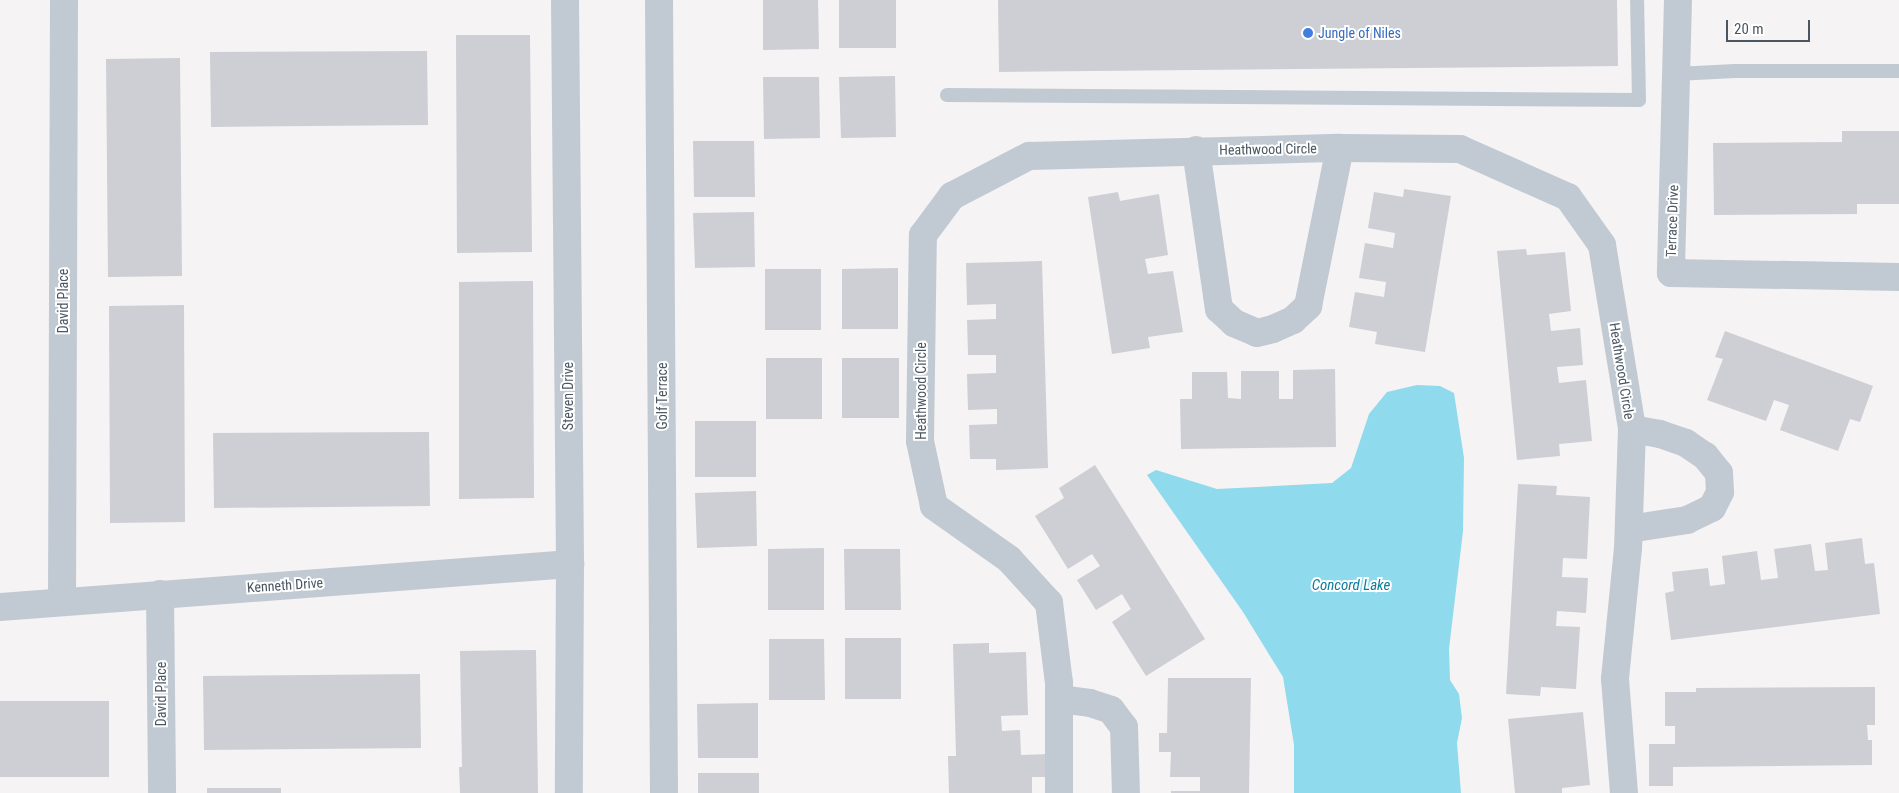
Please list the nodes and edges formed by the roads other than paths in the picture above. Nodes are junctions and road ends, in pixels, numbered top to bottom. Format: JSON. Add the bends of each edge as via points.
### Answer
{"nodes":[{"id":1,"x":64,"y":0,"type":"edge"},
{"id":2,"x":565,"y":0,"type":"edge"},
{"id":3,"x":659,"y":0,"type":"edge"},
{"id":4,"x":1637,"y":0,"type":"edge"},
{"id":5,"x":1678,"y":0,"type":"edge"},
{"id":6,"x":1899,"y":71,"type":"edge"},
{"id":7,"x":1676,"y":74,"type":"junction"},
{"id":8,"x":947,"y":95,"type":"dead end"},
{"id":9,"x":1340,"y":148,"type":"junction"},
{"id":10,"x":1196,"y":150,"type":"junction"},
{"id":11,"x":1899,"y":277,"type":"edge"},
{"id":12,"x":1632,"y":429,"type":"junction"},
{"id":13,"x":1629,"y":529,"type":"junction"},
{"id":14,"x":570,"y":564,"type":"junction"},
{"id":15,"x":160,"y":594,"type":"junction"},
{"id":16,"x":62,"y":602,"type":"junction"},
{"id":17,"x":0,"y":607,"type":"edge"},
{"id":18,"x":1059,"y":699,"type":"junction"},
{"id":19,"x":162,"y":793,"type":"edge"},
{"id":20,"x":569,"y":793,"type":"edge"},
{"id":21,"x":664,"y":793,"type":"edge"},
{"id":22,"x":1059,"y":793,"type":"edge"},
{"id":23,"x":1126,"y":793,"type":"edge"},
{"id":24,"x":1624,"y":793,"type":"edge"}],
"edges":[{"from":1,"to":16,"type":"street","name":"David Place"},
{"from":2,"to":14,"type":"street","name":"Steven Drive"},
{"from":3,"to":21,"type":"street","name":"Golf Terrace"},
{"from":4,"to":8,"type":"lane","via":[[1639,100]]},
{"from":5,"to":7,"type":"street","name":"Terrace Drive"},
{"from":6,"to":7,"type":"lane"},
{"from":7,"to":11,"type":"street","name":"Terrace Drive","via":[[1671,273]]},
{"from":9,"to":10,"type":"street","name":"Heathwood Circle"},
{"from":9,"to":10,"type":"street","via":[[1308,306],[1293,320],[1257,333],[1234,323],[1219,309]]},
{"from":9,"to":12,"type":"street","name":"Heathwood Circle","via":[[1460,149],[1568,197],[1602,244]]},
{"from":10,"to":18,"type":"street","name":"Heathwood Circle","via":[[1029,156],[952,196],[923,235],[920,441],[934,506],[1009,559],[1049,603]]},
{"from":12,"to":13,"type":"street","name":"Heathwood Circle"},
{"from":12,"to":13,"type":"street","via":[[1686,443],[1705,456],[1720,474],[1720,492],[1712,508],[1687,520]]},
{"from":13,"to":24,"type":"street","name":"Heathwood Circle","via":[[1615,679]]},
{"from":14,"to":15,"type":"street","name":"Kenneth Drive"},
{"from":14,"to":20,"type":"street","name":"Steven Drive"},
{"from":15,"to":16,"type":"street","name":"Kenneth Drive"},
{"from":15,"to":19,"type":"street","name":"David Place"},
{"from":16,"to":17,"type":"street","name":"Kenneth Drive"},
{"from":18,"to":22,"type":"street","name":"Heathwood Circle"},
{"from":18,"to":23,"type":"street","via":[[1090,703],[1111,710],[1124,727]]}]}
